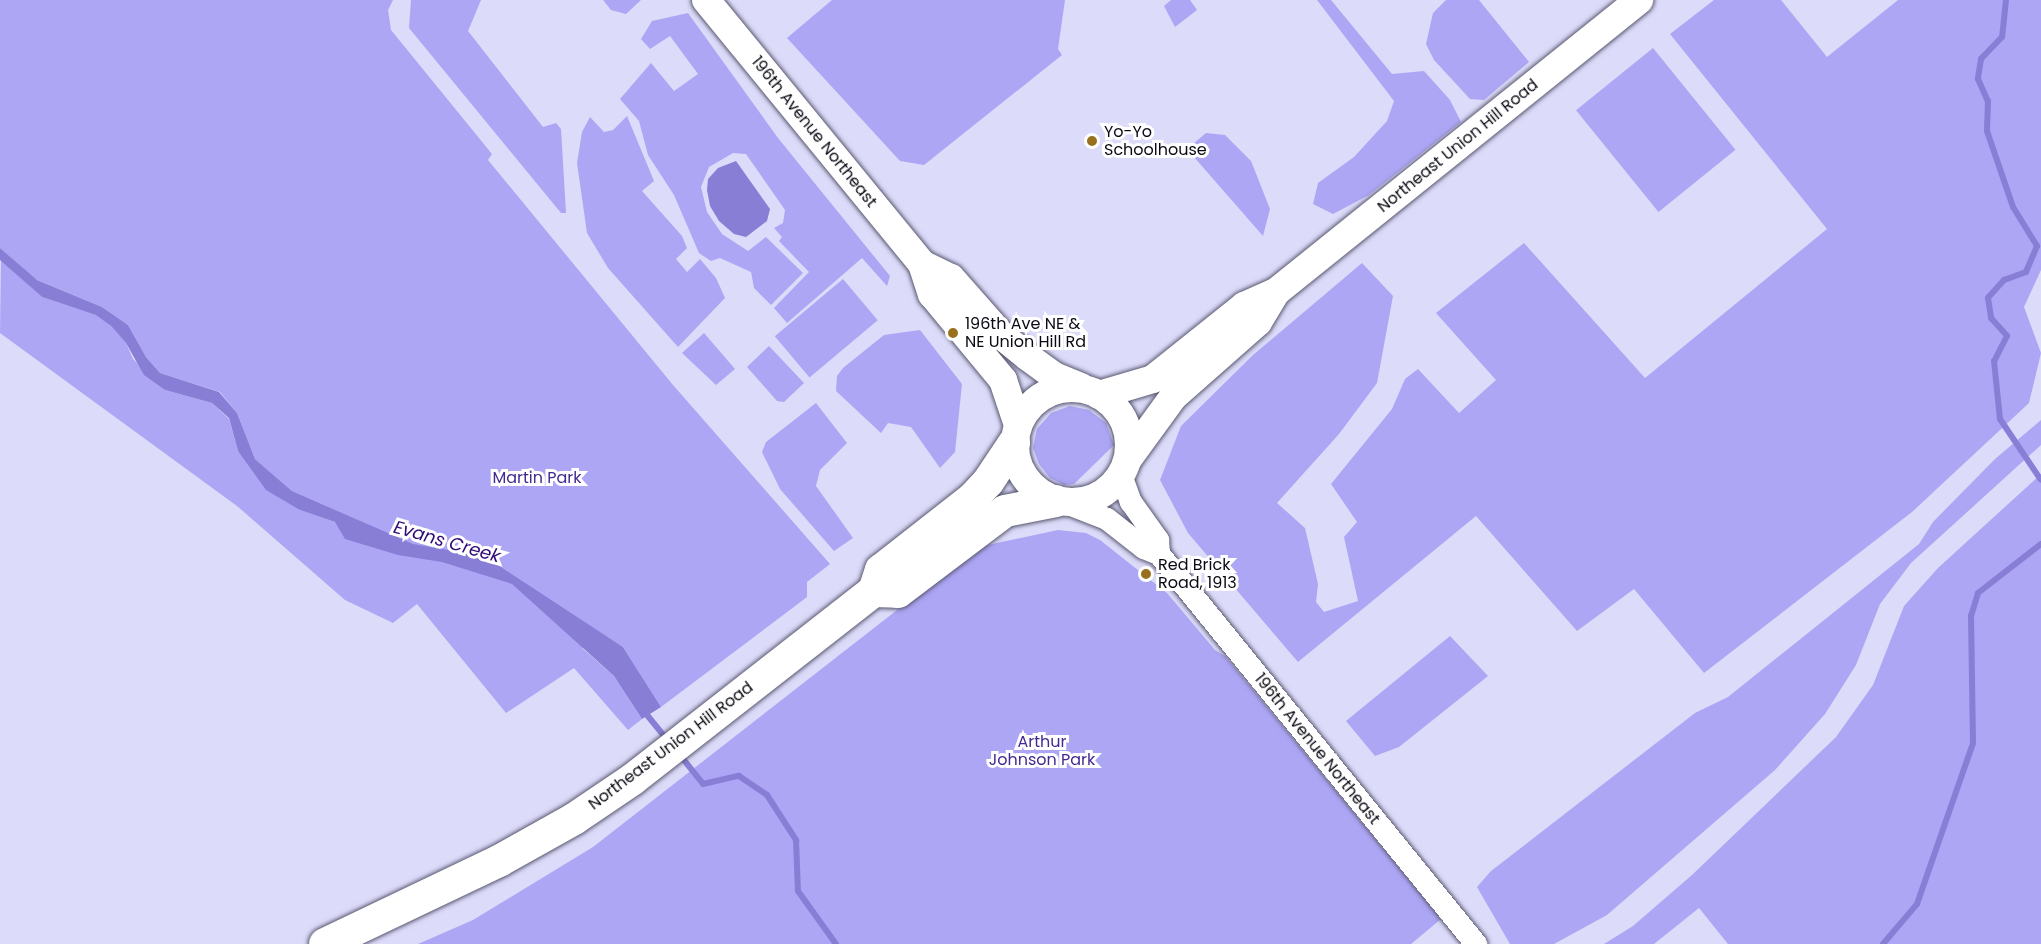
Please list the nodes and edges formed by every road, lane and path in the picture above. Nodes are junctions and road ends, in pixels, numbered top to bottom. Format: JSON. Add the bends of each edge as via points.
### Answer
{"nodes":[{"id":1,"x":706,"y":0,"type":"edge"},
{"id":2,"x":1639,"y":0,"type":"edge"},
{"id":3,"x":922,"y":264,"type":"junction"},
{"id":4,"x":1276,"y":292,"type":"junction"},
{"id":5,"x":1093,"y":392,"type":"junction"},
{"id":6,"x":1016,"y":434,"type":"junction"},
{"id":7,"x":1125,"y":467,"type":"junction"},
{"id":8,"x":1061,"y":502,"type":"junction"},
{"id":9,"x":1159,"y":554,"type":"junction"},
{"id":10,"x":874,"y":591,"type":"junction"},
{"id":11,"x":326,"y":944,"type":"edge"},
{"id":12,"x":1476,"y":944,"type":"edge"}],
"edges":[{"from":1,"to":3,"type":"street","name":"196th Avenue Northeast"},
{"from":2,"to":4,"type":"street","name":"Northeast Union Hill Road"},
{"from":3,"to":5,"type":"street","name":"196th Avenue Northeast","via":[[951,278],[1001,335],[1028,357],[1054,376]]},
{"from":3,"to":6,"type":"street","name":"196th Avenue Northeast","via":[[932,294],[1003,380]]},
{"from":4,"to":5,"type":"street","name":"Northeast Union Hill Road","via":[[1244,306],[1153,379],[1135,387]]},
{"from":4,"to":7,"type":"street","name":"Northeast Union Hill Road","via":[[1258,322],[1173,397]]},
{"from":5,"to":6,"type":"street","via":[[1053,391],[1026,410]]},
{"from":5,"to":7,"type":"street","via":[[1114,406],[1125,422],[1129,440]]},
{"from":6,"to":8,"type":"street","via":[[1017,462],[1025,479]]},
{"from":6,"to":10,"type":"main road","name":"Northeast Union Hill Road","via":[[988,482],[881,570]]},
{"from":7,"to":8,"type":"street","via":[[1097,497]]},
{"from":7,"to":9,"type":"street","name":"196th Avenue Northeast","via":[[1131,502],[1158,540]]},
{"from":8,"to":9,"type":"street","name":"196th Avenue Northeast","via":[[1107,519],[1144,548]]},
{"from":8,"to":10,"type":"main road","via":[[1005,511],[898,592]]},
{"from":9,"to":12,"type":"street","name":"196th Avenue Northeast"},
{"from":10,"to":11,"type":"main road","name":"Northeast Union Hill Road","via":[[633,779],[574,819],[499,861]]}]}
